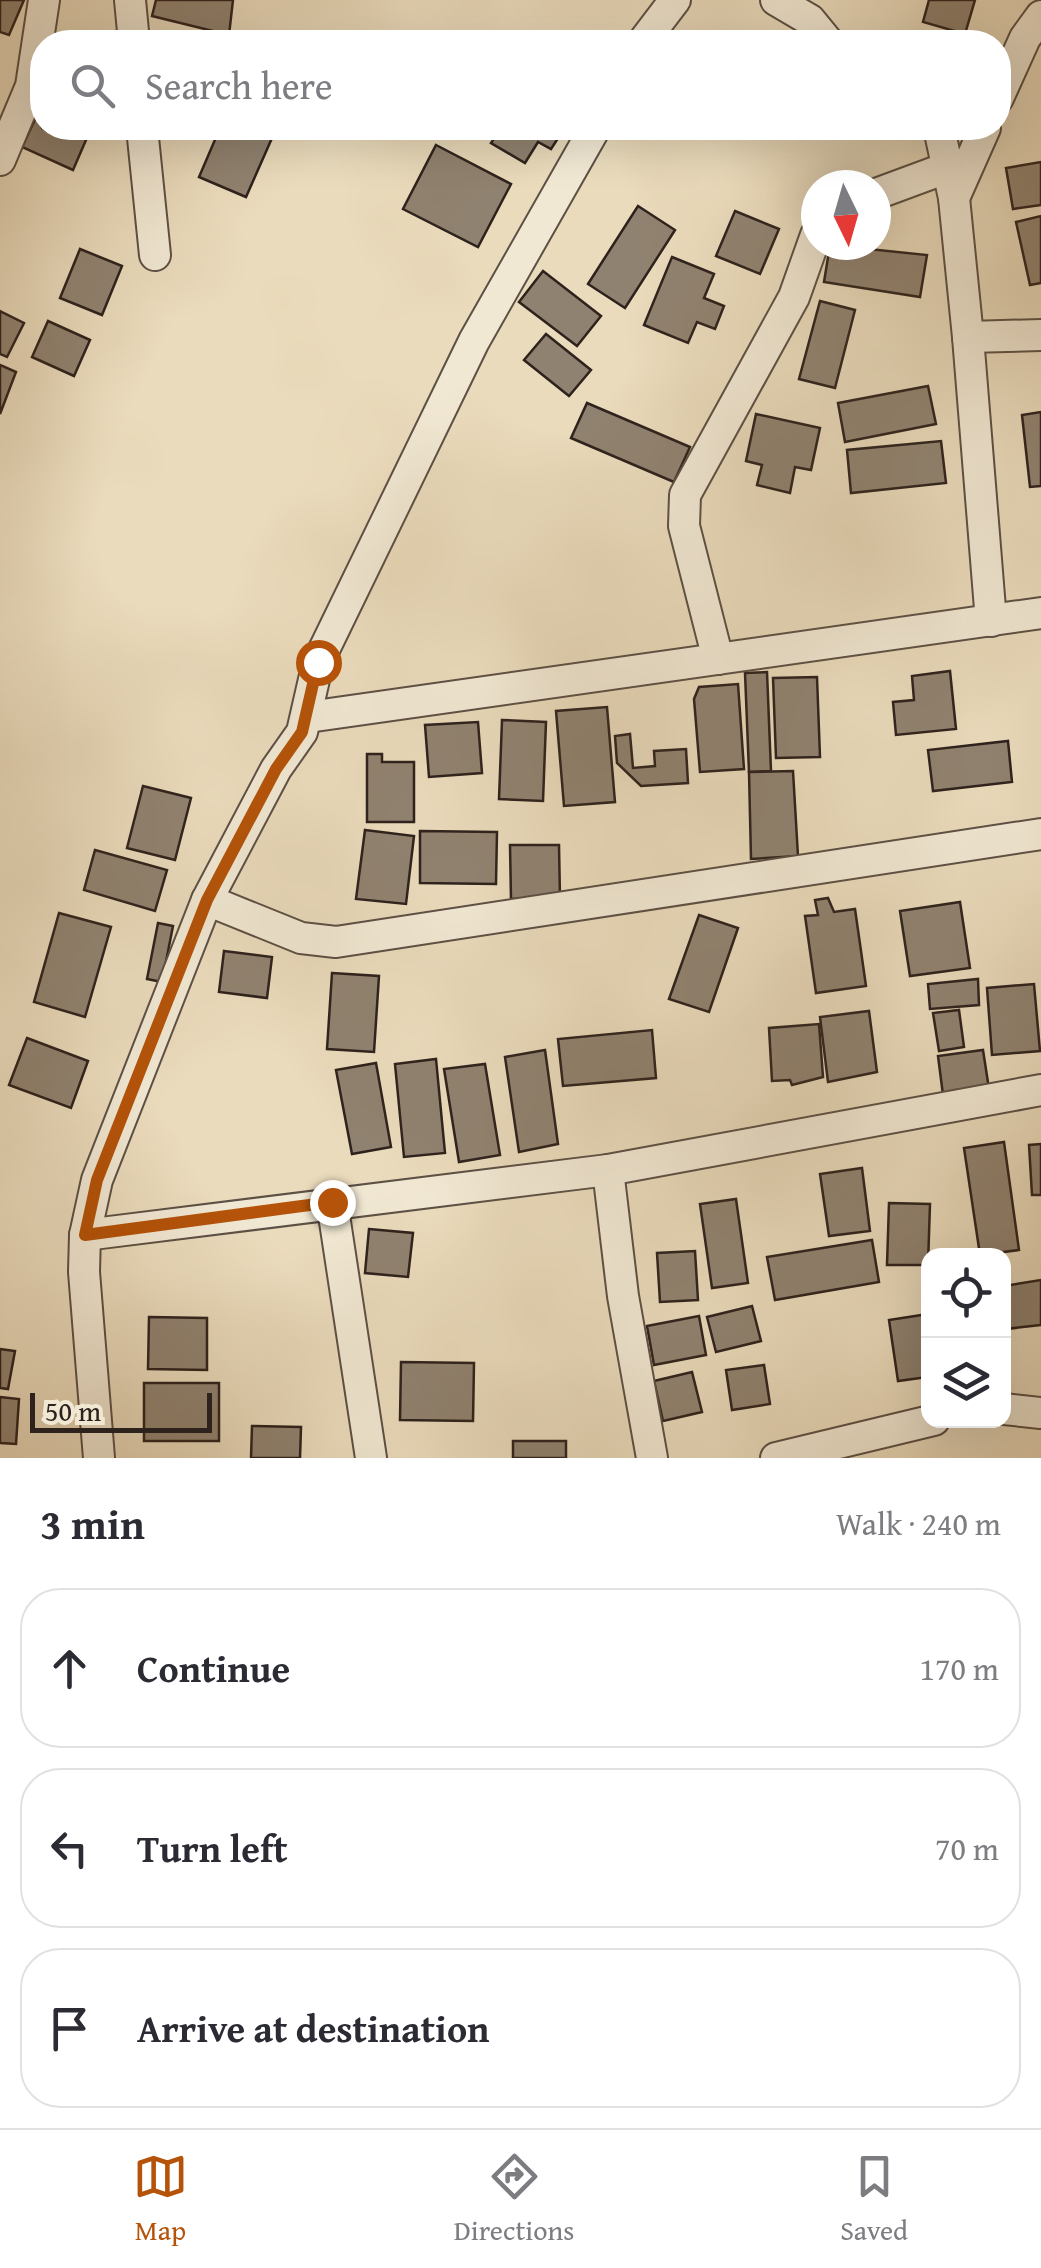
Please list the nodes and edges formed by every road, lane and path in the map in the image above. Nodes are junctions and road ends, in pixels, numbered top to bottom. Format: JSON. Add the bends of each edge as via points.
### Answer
{"nodes":[{"id":1,"x":44,"y":0,"type":"edge"},
{"id":2,"x":130,"y":0,"type":"edge"},
{"id":3,"x":674,"y":0,"type":"edge"},
{"id":4,"x":776,"y":0,"type":"edge"},
{"id":5,"x":1041,"y":16,"type":"edge"},
{"id":6,"x":39,"y":30,"type":"edge"},
{"id":7,"x":133,"y":30,"type":"edge"},
{"id":8,"x":652,"y":30,"type":"edge"},
{"id":9,"x":818,"y":30,"type":"edge"},
{"id":10,"x":1011,"y":69,"type":"edge"},
{"id":11,"x":30,"y":88,"type":"edge"},
{"id":12,"x":143,"y":140,"type":"edge"},
{"id":13,"x":587,"y":140,"type":"edge"},
{"id":14,"x":942,"y":140,"type":"edge"},
{"id":15,"x":980,"y":140,"type":"edge"},
{"id":16,"x":0,"y":160,"type":"edge"},
{"id":17,"x":949,"y":167,"type":"junction"},
{"id":18,"x":891,"y":188,"type":"edge"},
{"id":19,"x":954,"y":198,"type":"junction"},
{"id":20,"x":154,"y":255,"type":"dead end"},
{"id":21,"x":807,"y":260,"type":"edge"},
{"id":22,"x":1041,"y":335,"type":"edge"},
{"id":23,"x":968,"y":337,"type":"junction"},
{"id":24,"x":1041,"y":614,"type":"edge"},
{"id":25,"x":991,"y":621,"type":"junction"},
{"id":26,"x":718,"y":659,"type":"junction"},
{"id":27,"x":308,"y":716,"type":"junction"},
{"id":28,"x":1041,"y":834,"type":"edge"},
{"id":29,"x":207,"y":900,"type":"junction"},
{"id":30,"x":1041,"y":1090,"type":"edge"},
{"id":31,"x":608,"y":1170,"type":"junction"},
{"id":32,"x":332,"y":1202,"type":"junction"},
{"id":33,"x":85,"y":1235,"type":"junction"},
{"id":34,"x":1011,"y":1410,"type":"edge"},
{"id":35,"x":1041,"y":1413,"type":"edge"},
{"id":36,"x":921,"y":1423,"type":"edge"},
{"id":37,"x":99,"y":1458,"type":"edge"},
{"id":38,"x":371,"y":1458,"type":"edge"},
{"id":39,"x":652,"y":1458,"type":"edge"},
{"id":40,"x":776,"y":1458,"type":"edge"}],
"edges":[{"from":1,"to":6,"type":"street"},
{"from":2,"to":7,"type":"street"},
{"from":3,"to":8,"type":"street"},
{"from":4,"to":9,"type":"street"},
{"from":5,"to":10,"type":"street"},
{"from":11,"to":16,"type":"street"},
{"from":12,"to":20,"type":"street"},
{"from":13,"to":27,"type":"street","via":[[474,341],[318,662]]},
{"from":14,"to":17,"type":"street"},
{"from":15,"to":19,"type":"street"},
{"from":17,"to":18,"type":"street"},
{"from":17,"to":19,"type":"street"},
{"from":19,"to":23,"type":"street"},
{"from":21,"to":26,"type":"street","via":[[794,296],[685,495],[684,526]]},
{"from":22,"to":23,"type":"street"},
{"from":23,"to":25,"type":"street"},
{"from":24,"to":25,"type":"street"},
{"from":25,"to":26,"type":"street"},
{"from":26,"to":27,"type":"street"},
{"from":27,"to":29,"type":"street"},
{"from":28,"to":29,"type":"street","via":[[336,942],[301,938]]},
{"from":29,"to":33,"type":"street","via":[[97,1180]]},
{"from":30,"to":31,"type":"street"},
{"from":31,"to":32,"type":"street"},
{"from":31,"to":39,"type":"street"},
{"from":32,"to":33,"type":"street"},
{"from":32,"to":38,"type":"street"},
{"from":33,"to":37,"type":"street"},
{"from":34,"to":35,"type":"street"},
{"from":36,"to":40,"type":"street"}]}
